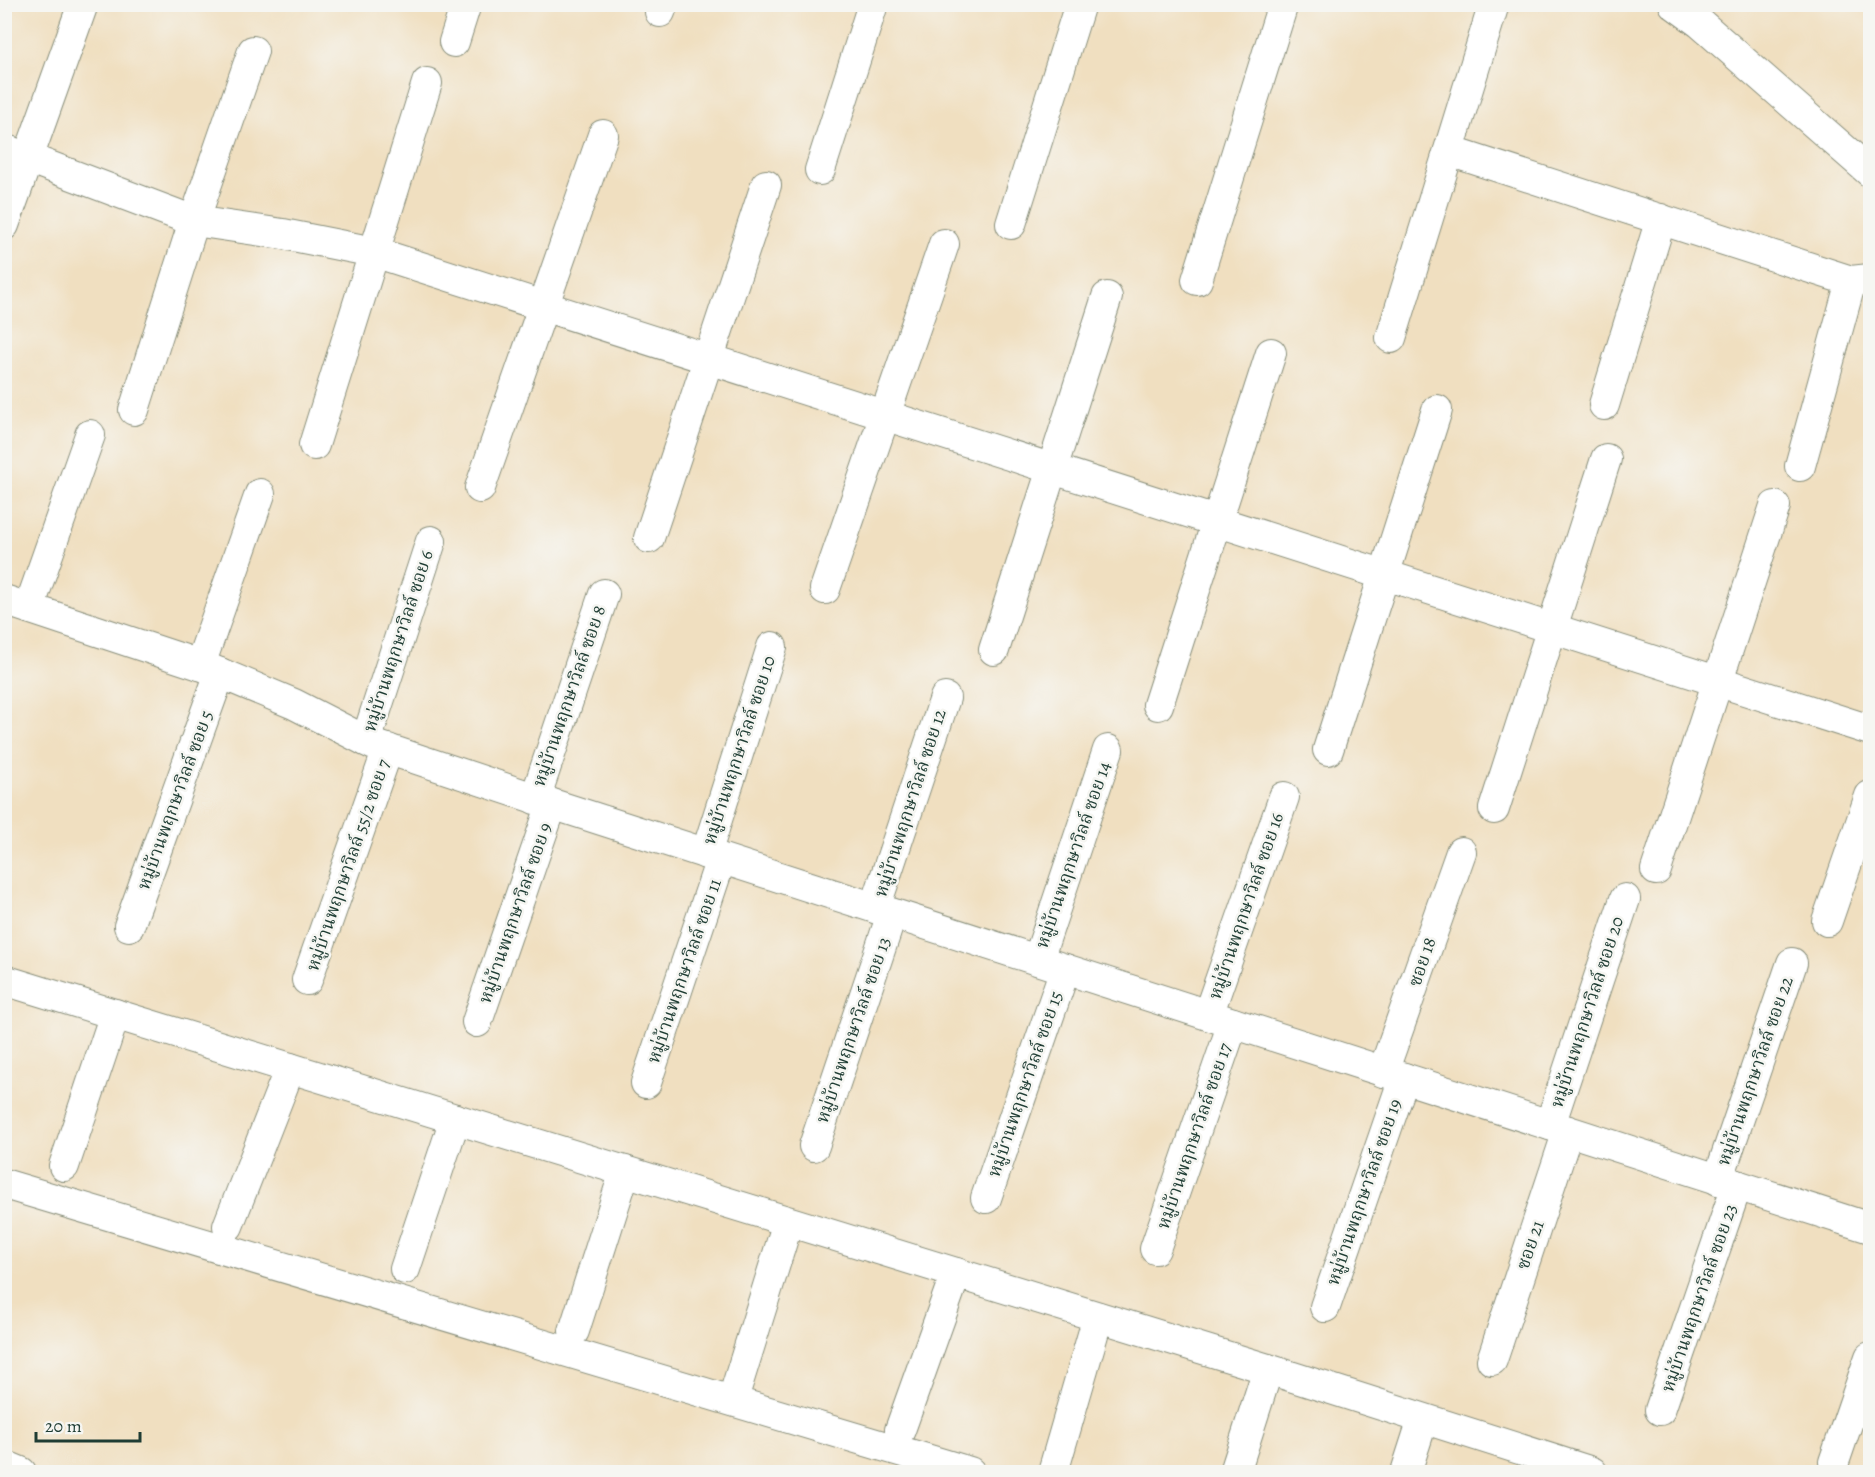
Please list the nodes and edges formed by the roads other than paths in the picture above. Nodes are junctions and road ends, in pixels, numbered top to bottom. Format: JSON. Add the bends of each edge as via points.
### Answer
{"nodes":[{"id":1,"x":82,"y":4,"type":"edge"},
{"id":2,"x":466,"y":4,"type":"edge"},
{"id":3,"x":873,"y":4,"type":"edge"},
{"id":4,"x":1080,"y":4,"type":"edge"},
{"id":5,"x":1283,"y":4,"type":"edge"},
{"id":6,"x":1494,"y":4,"type":"edge"},
{"id":7,"x":1674,"y":4,"type":"edge"},
{"id":8,"x":1703,"y":14,"type":"edge"},
{"id":9,"x":454,"y":42,"type":"dead end"},
{"id":10,"x":253,"y":51,"type":"dead end"},
{"id":11,"x":428,"y":83,"type":"dead end"},
{"id":12,"x":603,"y":135,"type":"dead end"},
{"id":13,"x":1449,"y":151,"type":"junction"},
{"id":14,"x":16,"y":154,"type":"edge"},
{"id":15,"x":820,"y":170,"type":"dead end"},
{"id":16,"x":1870,"y":172,"type":"edge"},
{"id":17,"x":766,"y":185,"type":"dead end"},
{"id":18,"x":1661,"y":219,"type":"junction"},
{"id":19,"x":194,"y":220,"type":"junction"},
{"id":20,"x":1011,"y":224,"type":"dead end"},
{"id":21,"x":4,"y":225,"type":"edge"},
{"id":22,"x":944,"y":244,"type":"dead end"},
{"id":23,"x":374,"y":252,"type":"junction"},
{"id":24,"x":1197,"y":279,"type":"dead end"},
{"id":25,"x":1861,"y":280,"type":"edge"},
{"id":26,"x":1107,"y":297,"type":"dead end"},
{"id":27,"x":543,"y":307,"type":"junction"},
{"id":28,"x":1391,"y":338,"type":"dead end"},
{"id":29,"x":1271,"y":353,"type":"dead end"},
{"id":30,"x":708,"y":360,"type":"junction"},
{"id":31,"x":1604,"y":405,"type":"dead end"},
{"id":32,"x":134,"y":410,"type":"dead end"},
{"id":33,"x":1437,"y":410,"type":"dead end"},
{"id":34,"x":885,"y":416,"type":"junction"},
{"id":35,"x":90,"y":435,"type":"dead end"},
{"id":36,"x":314,"y":445,"type":"dead end"},
{"id":37,"x":1606,"y":459,"type":"dead end"},
{"id":38,"x":1800,"y":466,"type":"dead end"},
{"id":39,"x":1052,"y":469,"type":"junction"},
{"id":40,"x":480,"y":488,"type":"dead end"},
{"id":41,"x":260,"y":494,"type":"dead end"},
{"id":42,"x":1775,"y":506,"type":"dead end"},
{"id":43,"x":1217,"y":522,"type":"junction"},
{"id":44,"x":649,"y":538,"type":"dead end"},
{"id":45,"x":431,"y":541,"type":"dead end"},
{"id":46,"x":1384,"y":575,"type":"junction"},
{"id":47,"x":825,"y":589,"type":"dead end"},
{"id":48,"x":604,"y":594,"type":"dead end"},
{"id":49,"x":17,"y":604,"type":"edge"},
{"id":50,"x":1552,"y":628,"type":"junction"},
{"id":51,"x":772,"y":647,"type":"dead end"},
{"id":52,"x":994,"y":650,"type":"dead end"},
{"id":53,"x":210,"y":669,"type":"junction"},
{"id":54,"x":1717,"y":681,"type":"junction"},
{"id":55,"x":945,"y":698,"type":"dead end"},
{"id":56,"x":1158,"y":705,"type":"dead end"},
{"id":57,"x":1870,"y":730,"type":"edge"},
{"id":58,"x":377,"y":745,"type":"junction"},
{"id":59,"x":1108,"y":750,"type":"dead end"},
{"id":60,"x":1328,"y":750,"type":"dead end"},
{"id":61,"x":1870,"y":796,"type":"edge"},
{"id":62,"x":1284,"y":797,"type":"dead end"},
{"id":63,"x":543,"y":802,"type":"junction"},
{"id":64,"x":1494,"y":808,"type":"dead end"},
{"id":65,"x":1461,"y":852,"type":"dead end"},
{"id":66,"x":713,"y":856,"type":"junction"},
{"id":67,"x":1656,"y":870,"type":"dead end"},
{"id":68,"x":1625,"y":899,"type":"dead end"},
{"id":69,"x":884,"y":911,"type":"junction"},
{"id":70,"x":1827,"y":921,"type":"dead end"},
{"id":71,"x":129,"y":926,"type":"dead end"},
{"id":72,"x":1792,"y":963,"type":"dead end"},
{"id":73,"x":1051,"y":965,"type":"junction"},
{"id":74,"x":4,"y":980,"type":"edge"},
{"id":75,"x":308,"y":980,"type":"dead end"},
{"id":76,"x":115,"y":1014,"type":"junction"},
{"id":77,"x":1220,"y":1019,"type":"junction"},
{"id":78,"x":477,"y":1022,"type":"dead end"},
{"id":79,"x":290,"y":1068,"type":"junction"},
{"id":80,"x":1393,"y":1075,"type":"junction"},
{"id":81,"x":646,"y":1083,"type":"dead end"},
{"id":82,"x":455,"y":1119,"type":"junction"},
{"id":83,"x":1559,"y":1128,"type":"junction"},
{"id":84,"x":814,"y":1146,"type":"dead end"},
{"id":85,"x":64,"y":1166,"type":"dead end"},
{"id":86,"x":626,"y":1171,"type":"junction"},
{"id":87,"x":1728,"y":1182,"type":"junction"},
{"id":88,"x":4,"y":1184,"type":"edge"},
{"id":89,"x":986,"y":1198,"type":"dead end"},
{"id":90,"x":788,"y":1221,"type":"junction"},
{"id":91,"x":228,"y":1226,"type":"dead end"},
{"id":92,"x":1870,"y":1228,"type":"edge"},
{"id":93,"x":1155,"y":1249,"type":"dead end"},
{"id":94,"x":405,"y":1269,"type":"dead end"},
{"id":95,"x":956,"y":1273,"type":"junction"},
{"id":96,"x":1325,"y":1307,"type":"dead end"},
{"id":97,"x":1098,"y":1317,"type":"junction"},
{"id":98,"x":574,"y":1331,"type":"dead end"},
{"id":99,"x":1870,"y":1357,"type":"edge"},
{"id":100,"x":1492,"y":1360,"type":"dead end"},
{"id":101,"x":1268,"y":1370,"type":"junction"},
{"id":102,"x":737,"y":1386,"type":"dead end"},
{"id":103,"x":1660,"y":1410,"type":"dead end"},
{"id":104,"x":1423,"y":1419,"type":"junction"},
{"id":105,"x":900,"y":1430,"type":"dead end"},
{"id":106,"x":1834,"y":1462,"type":"dead end"},
{"id":107,"x":4,"y":1465,"type":"edge"},
{"id":108,"x":1584,"y":1471,"type":"edge"},
{"id":109,"x":21,"y":1473,"type":"edge"},
{"id":110,"x":970,"y":1473,"type":"edge"},
{"id":111,"x":1053,"y":1473,"type":"edge"},
{"id":112,"x":1235,"y":1473,"type":"edge"},
{"id":113,"x":1406,"y":1473,"type":"edge"}],
"edges":[{"from":1,"to":14,"type":"street"},
{"from":2,"to":9,"type":"street"},
{"from":3,"to":15,"type":"street"},
{"from":4,"to":20,"type":"street"},
{"from":5,"to":24,"type":"street"},
{"from":6,"to":13,"type":"street"},
{"from":7,"to":8,"type":"street"},
{"from":8,"to":16,"type":"street"},
{"from":10,"to":19,"type":"street"},
{"from":11,"to":23,"type":"street"},
{"from":12,"to":27,"type":"street"},
{"from":13,"to":18,"type":"street"},
{"from":13,"to":28,"type":"street"},
{"from":14,"to":19,"type":"street"},
{"from":14,"to":21,"type":"street"},
{"from":17,"to":30,"type":"street"},
{"from":18,"to":25,"type":"street"},
{"from":18,"to":31,"type":"street"},
{"from":19,"to":23,"type":"street"},
{"from":19,"to":32,"type":"street"},
{"from":22,"to":34,"type":"street"},
{"from":23,"to":27,"type":"street"},
{"from":23,"to":36,"type":"street"},
{"from":25,"to":38,"type":"street"},
{"from":26,"to":39,"type":"street"},
{"from":27,"to":30,"type":"street"},
{"from":27,"to":40,"type":"street"},
{"from":29,"to":43,"type":"street"},
{"from":30,"to":34,"type":"street"},
{"from":30,"to":44,"type":"street"},
{"from":33,"to":46,"type":"street"},
{"from":34,"to":39,"type":"street"},
{"from":34,"to":47,"type":"street"},
{"from":35,"to":49,"type":"street"},
{"from":37,"to":50,"type":"street"},
{"from":39,"to":43,"type":"street"},
{"from":39,"to":52,"type":"street"},
{"from":41,"to":53,"type":"street","name":"หมู่บ้านพฤกษาวิลล์ ซอย 5"},
{"from":42,"to":54,"type":"street"},
{"from":43,"to":46,"type":"street"},
{"from":43,"to":56,"type":"street"},
{"from":45,"to":58,"type":"street","name":"หมู่บ้านพฤกษาวิลล์ ซอย 6"},
{"from":46,"to":50,"type":"street"},
{"from":46,"to":60,"type":"street"},
{"from":48,"to":63,"type":"street","name":"หมู่บ้านพฤกษาวิลล์ ซอย 8"},
{"from":49,"to":53,"type":"street"},
{"from":50,"to":54,"type":"street"},
{"from":50,"to":64,"type":"street"},
{"from":51,"to":66,"type":"street","name":"หมู่บ้านพฤกษาวิลล์ ซอย 10"},
{"from":53,"to":58,"type":"street"},
{"from":53,"to":71,"type":"street","name":"หมู่บ้านพฤกษาวิลล์ ซอย 5"},
{"from":54,"to":57,"type":"street"},
{"from":54,"to":67,"type":"street"},
{"from":55,"to":69,"type":"street","name":"หมู่บ้านพฤกษาวิลล์ ซอย 12"},
{"from":58,"to":63,"type":"street"},
{"from":58,"to":75,"type":"street","name":"หมู่บ้านพฤกษาวิลล์ 55/2 ซอย 7"},
{"from":59,"to":73,"type":"street","name":"หมู่บ้านพฤกษาวิลล์ ซอย 14"},
{"from":61,"to":70,"type":"street"},
{"from":62,"to":77,"type":"street","name":"หมู่บ้านพฤกษาวิลล์ ซอย 16"},
{"from":63,"to":66,"type":"street"},
{"from":63,"to":78,"type":"street","name":"หมู่บ้านพฤกษาวิลล์ ซอย 9"},
{"from":65,"to":80,"type":"street","name":"ซอย 18"},
{"from":66,"to":69,"type":"street"},
{"from":66,"to":81,"type":"street","name":"หมู่บ้านพฤกษาวิลล์ ซอย 11"},
{"from":68,"to":83,"type":"street","name":"หมู่บ้านพฤกษาวิลล์ ซอย 20"},
{"from":69,"to":73,"type":"street"},
{"from":69,"to":84,"type":"street","name":"หมู่บ้านพฤกษาวิลล์ ซอย 13"},
{"from":72,"to":87,"type":"street","name":"หมู่บ้านพฤกษาวิลล์ ซอย 22"},
{"from":73,"to":77,"type":"street"},
{"from":73,"to":89,"type":"street","name":"หมู่บ้านพฤกษาวิลล์ ซอย 15"},
{"from":74,"to":76,"type":"street"},
{"from":76,"to":79,"type":"street"},
{"from":76,"to":85,"type":"street"},
{"from":77,"to":80,"type":"street"},
{"from":77,"to":93,"type":"street","name":"หมู่บ้านพฤกษาวิลล์ ซอย 17"},
{"from":79,"to":82,"type":"street"},
{"from":79,"to":91,"type":"street"},
{"from":80,"to":83,"type":"street"},
{"from":80,"to":96,"type":"street","name":"หมู่บ้านพฤกษาวิลล์ ซอย 19"},
{"from":82,"to":86,"type":"street"},
{"from":82,"to":94,"type":"street"},
{"from":83,"to":87,"type":"street"},
{"from":83,"to":100,"type":"street","name":"ซอย 21"},
{"from":86,"to":90,"type":"street"},
{"from":86,"to":98,"type":"street"},
{"from":87,"to":92,"type":"street"},
{"from":87,"to":103,"type":"street","name":"หมู่บ้านพฤกษาวิลล์ ซอย 23"},
{"from":88,"to":110,"type":"street"},
{"from":90,"to":95,"type":"street"},
{"from":90,"to":102,"type":"street"},
{"from":95,"to":97,"type":"street"},
{"from":95,"to":105,"type":"street"},
{"from":97,"to":101,"type":"street"},
{"from":97,"to":111,"type":"street"},
{"from":99,"to":106,"type":"street"},
{"from":101,"to":104,"type":"street"},
{"from":101,"to":112,"type":"street"},
{"from":104,"to":108,"type":"street"},
{"from":104,"to":113,"type":"street"},
{"from":107,"to":109,"type":"street"}]}
